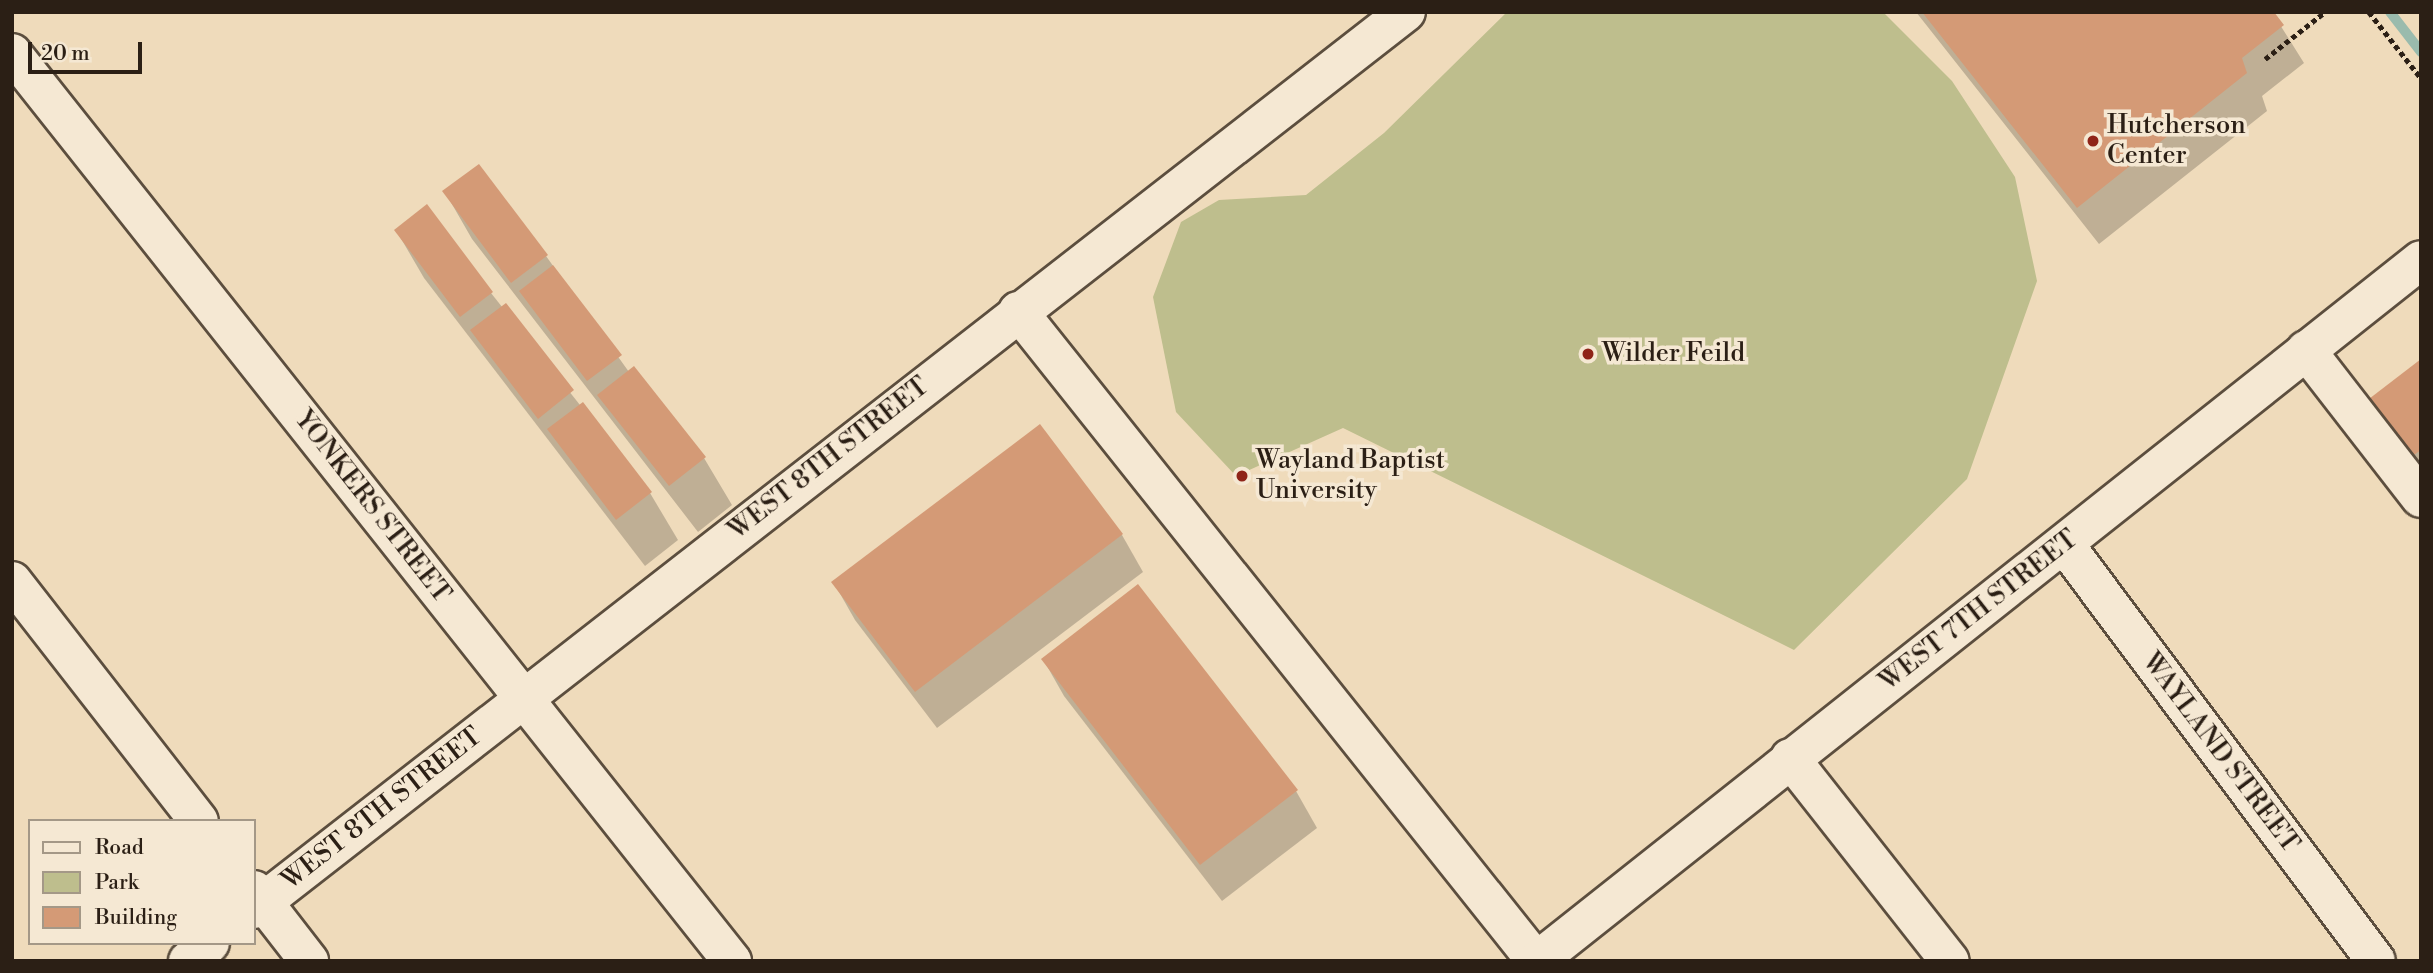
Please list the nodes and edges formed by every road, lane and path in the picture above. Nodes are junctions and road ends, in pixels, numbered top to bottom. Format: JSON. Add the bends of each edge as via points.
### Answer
{"nodes":[{"id":1,"x":1406,"y":12,"type":"edge"},
{"id":2,"x":2325,"y":12,"type":"edge"},
{"id":3,"x":2369,"y":12,"type":"edge"},
{"id":4,"x":2265,"y":60,"type":"dead end"},
{"id":5,"x":16,"y":64,"type":"edge"},
{"id":6,"x":2421,"y":78,"type":"edge"},
{"id":7,"x":2421,"y":260,"type":"edge"},
{"id":8,"x":1018,"y":311,"type":"junction"},
{"id":9,"x":2306,"y":351,"type":"junction"},
{"id":10,"x":2421,"y":498,"type":"edge"},
{"id":11,"x":2065,"y":545,"type":"junction"},
{"id":12,"x":12,"y":581,"type":"edge"},
{"id":13,"x":525,"y":698,"type":"junction"},
{"id":14,"x":1790,"y":758,"type":"junction"},
{"id":15,"x":198,"y":819,"type":"edge"},
{"id":16,"x":257,"y":901,"type":"edge"},
{"id":17,"x":208,"y":945,"type":"edge"},
{"id":18,"x":188,"y":961,"type":"edge"},
{"id":19,"x":309,"y":961,"type":"edge"},
{"id":20,"x":732,"y":961,"type":"edge"},
{"id":21,"x":1537,"y":961,"type":"edge"},
{"id":22,"x":1950,"y":961,"type":"edge"},
{"id":23,"x":2376,"y":961,"type":"edge"}],
"edges":[{"from":1,"to":8,"type":"street","name":"WEST 8TH STREET"},
{"from":2,"to":4,"type":"path"},
{"from":3,"to":6,"type":"path"},
{"from":5,"to":13,"type":"street","name":"YONKERS STREET"},
{"from":7,"to":9,"type":"street","name":"WEST 7TH STREET"},
{"from":8,"to":13,"type":"street","name":"WEST 8TH STREET"},
{"from":8,"to":21,"type":"street"},
{"from":9,"to":10,"type":"street"},
{"from":9,"to":11,"type":"street","name":"WEST 7TH STREET"},
{"from":11,"to":14,"type":"street","name":"WEST 7TH STREET"},
{"from":11,"to":23,"type":"street","name":"WAYLAND STREET"},
{"from":12,"to":15,"type":"street"},
{"from":13,"to":16,"type":"street","name":"WEST 8TH STREET"},
{"from":13,"to":20,"type":"street","name":"YONKERS STREET"},
{"from":14,"to":21,"type":"street","name":"WEST 7TH STREET"},
{"from":14,"to":22,"type":"street"},
{"from":16,"to":19,"type":"street"},
{"from":17,"to":18,"type":"street"}]}
